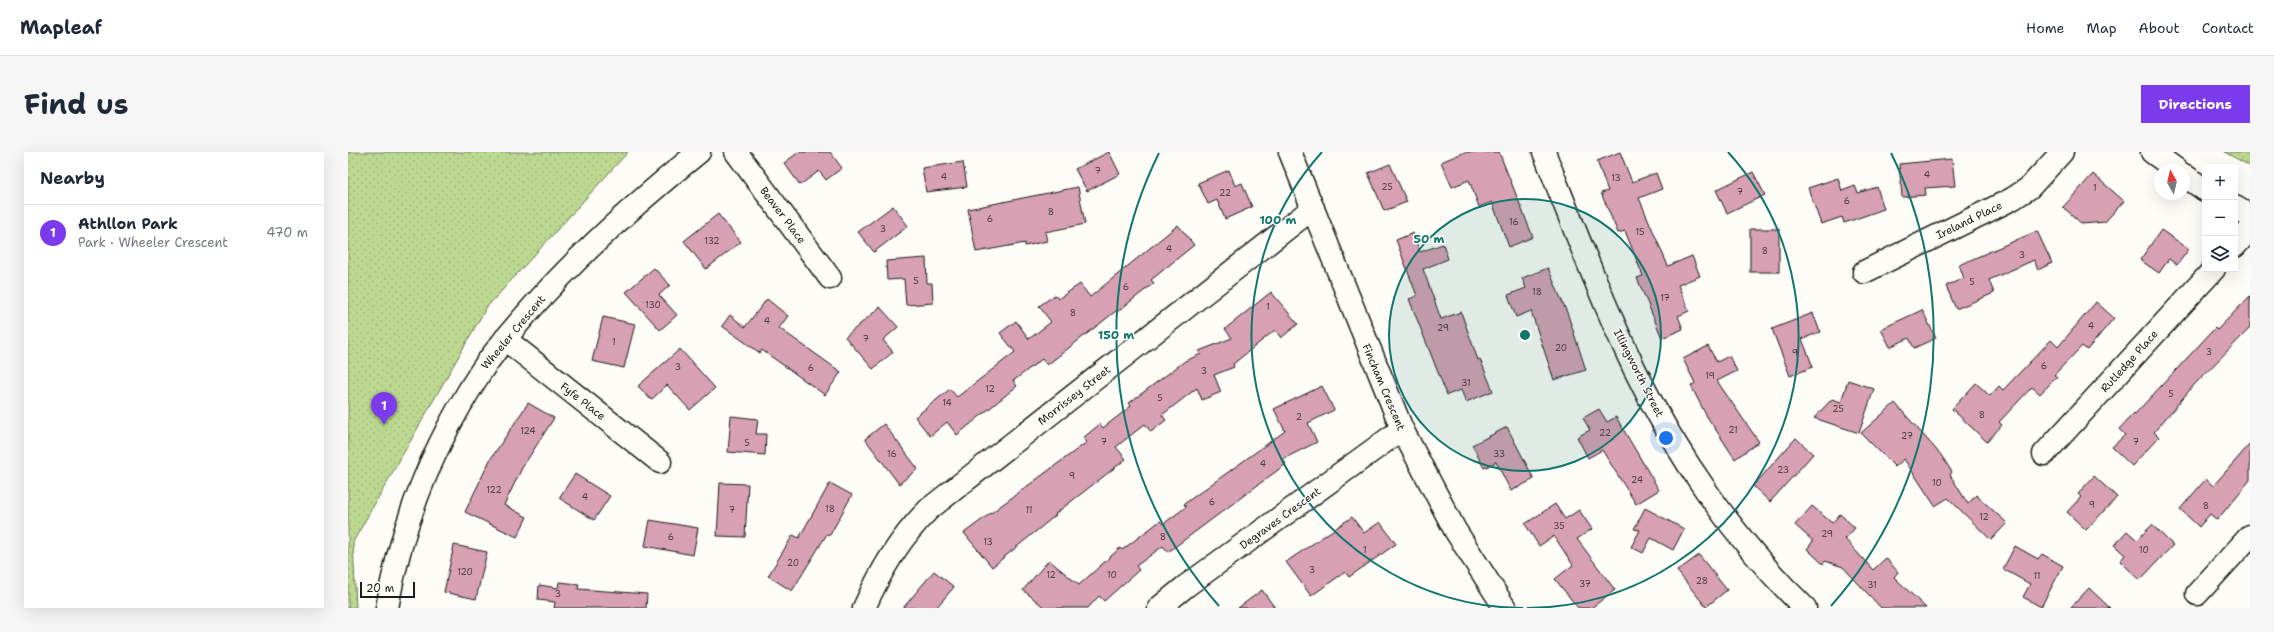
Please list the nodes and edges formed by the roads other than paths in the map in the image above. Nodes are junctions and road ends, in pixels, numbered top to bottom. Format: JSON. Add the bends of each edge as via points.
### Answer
{"nodes":[{"id":1,"x":699,"y":152,"type":"edge"},
{"id":2,"x":736,"y":152,"type":"edge"},
{"id":3,"x":1290,"y":152,"type":"edge"},
{"id":4,"x":1544,"y":152,"type":"edge"},
{"id":5,"x":2062,"y":152,"type":"edge"},
{"id":6,"x":2152,"y":152,"type":"edge"},
{"id":7,"x":2169,"y":164,"type":"edge"},
{"id":8,"x":2190,"y":179,"type":"edge"},
{"id":9,"x":2202,"y":188,"type":"edge"},
{"id":10,"x":1312,"y":208,"type":"junction"},
{"id":11,"x":2238,"y":209,"type":"edge"},
{"id":12,"x":2250,"y":216,"type":"edge"},
{"id":13,"x":2250,"y":229,"type":"edge"},
{"id":14,"x":2238,"y":243,"type":"edge"},
{"id":15,"x":1864,"y":272,"type":"dead end"},
{"id":16,"x":2211,"y":272,"type":"edge"},
{"id":17,"x":830,"y":278,"type":"dead end"},
{"id":18,"x":505,"y":339,"type":"junction"},
{"id":19,"x":1402,"y":429,"type":"junction"},
{"id":20,"x":2044,"y":454,"type":"dead end"},
{"id":21,"x":660,"y":462,"type":"dead end"},
{"id":22,"x":2250,"y":536,"type":"edge"},
{"id":23,"x":2197,"y":594,"type":"dead end"},
{"id":24,"x":387,"y":608,"type":"edge"},
{"id":25,"x":864,"y":608,"type":"edge"},
{"id":26,"x":1159,"y":608,"type":"edge"},
{"id":27,"x":1505,"y":608,"type":"edge"},
{"id":28,"x":1805,"y":608,"type":"edge"}],
"edges":[{"from":1,"to":18,"type":"street","name":"Wheeler Crescent","via":[[621,217],[558,279]]},
{"from":2,"to":17,"type":"street","name":"Beaver Place"},
{"from":3,"to":10,"type":"street","name":"Fincham Crescent"},
{"from":4,"to":28,"type":"street","name":"Illingworth Street","via":[[1601,295],[1654,406],[1719,507],[1768,568]]},
{"from":5,"to":15,"type":"street","name":"Ireland Place","via":[[2029,188],[2012,200]]},
{"from":6,"to":7,"type":"street"},
{"from":8,"to":9,"type":"street"},
{"from":10,"to":19,"type":"street","name":"Fincham Crescent"},
{"from":10,"to":25,"type":"street","name":"Morrissey Street","via":[[929,509],[890,555]]},
{"from":11,"to":12,"type":"street"},
{"from":13,"to":14,"type":"street"},
{"from":16,"to":20,"type":"street","name":"Rutledge Place"},
{"from":18,"to":21,"type":"street","name":"Fyfe Place"},
{"from":18,"to":24,"type":"street","name":"Wheeler Crescent","via":[[480,372],[459,407],[431,464],[402,545]]},
{"from":19,"to":26,"type":"street","name":"Degraves Crescent"},
{"from":19,"to":27,"type":"street","name":"Fincham Crescent","via":[[1455,530]]},
{"from":22,"to":23,"type":"street"}]}
